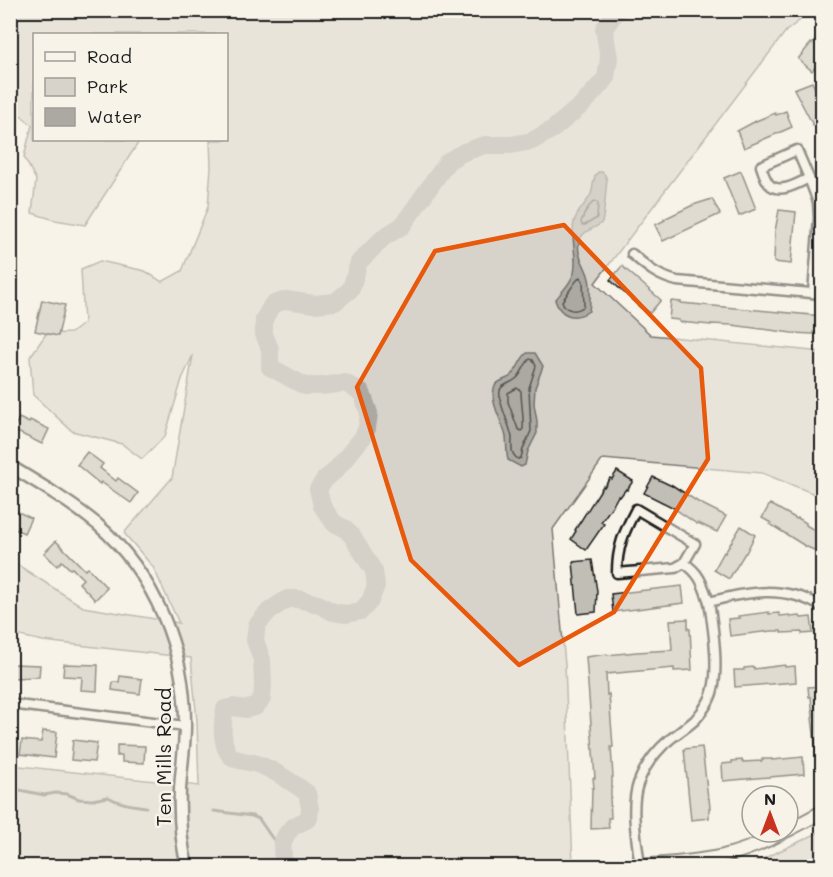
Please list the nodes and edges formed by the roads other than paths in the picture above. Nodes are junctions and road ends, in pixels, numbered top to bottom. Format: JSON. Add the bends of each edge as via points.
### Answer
{"nodes":[{"id":1,"x":809,"y":178,"type":"junction"},
{"id":2,"x":632,"y":254,"type":"dead end"},
{"id":3,"x":818,"y":293,"type":"edge"},
{"id":4,"x":10,"y":466,"type":"edge"},
{"id":5,"x":684,"y":563,"type":"junction"},
{"id":6,"x":709,"y":602,"type":"junction"},
{"id":7,"x":822,"y":607,"type":"edge"},
{"id":8,"x":10,"y":704,"type":"edge"},
{"id":9,"x":185,"y":726,"type":"junction"},
{"id":10,"x":822,"y":812,"type":"edge"},
{"id":11,"x":800,"y":824,"type":"edge"},
{"id":12,"x":758,"y":844,"type":"edge"},
{"id":13,"x":639,"y":866,"type":"edge"},
{"id":14,"x":187,"y":867,"type":"edge"}],
"edges":[{"from":1,"to":1,"type":"street","via":[[778,189],[768,182],[761,166],[797,150]]},
{"from":1,"to":3,"type":"street","via":[[818,202]]},
{"from":2,"to":3,"type":"street","via":[[655,273],[677,281]]},
{"from":4,"to":9,"type":"street","name":"Ten Mills Road","via":[[98,526],[139,573],[168,625],[183,689]]},
{"from":5,"to":5,"type":"street","via":[[675,568],[617,573],[620,541],[636,508],[695,544]]},
{"from":5,"to":6,"type":"street","via":[[700,578]]},
{"from":6,"to":7,"type":"street","via":[[765,591],[791,594]]},
{"from":6,"to":13,"type":"street","via":[[715,662],[713,690],[695,719],[650,762],[637,787],[634,809]]},
{"from":8,"to":9,"type":"street"},
{"from":9,"to":14,"type":"street","name":"Ten Mills Road","via":[[180,807]]},
{"from":10,"to":11,"type":"main road"},
{"from":12,"to":13,"type":"main road","via":[[723,856]]}]}
